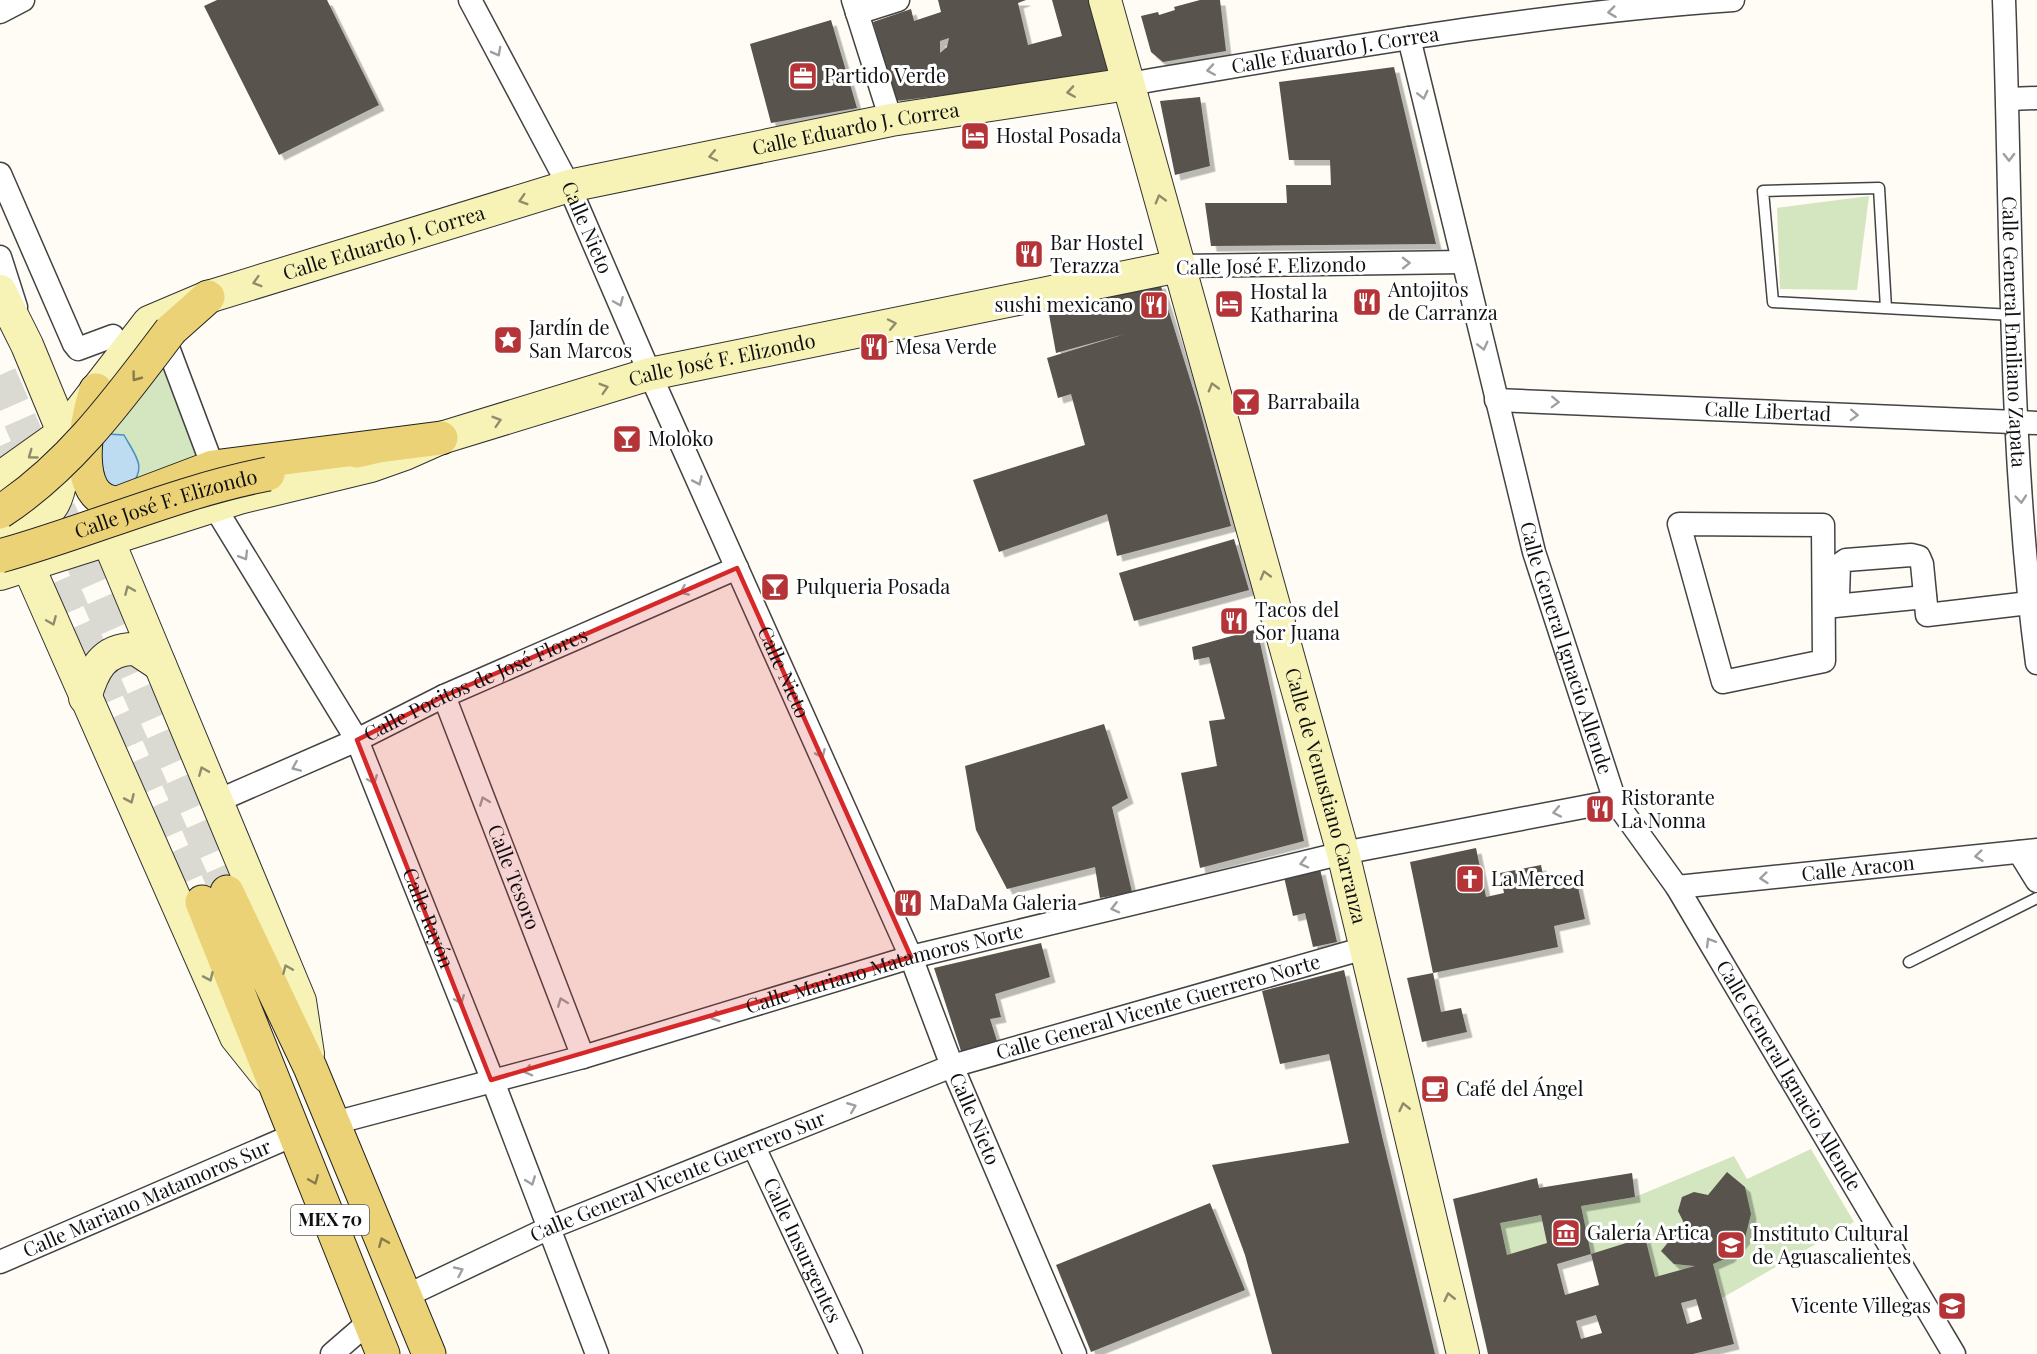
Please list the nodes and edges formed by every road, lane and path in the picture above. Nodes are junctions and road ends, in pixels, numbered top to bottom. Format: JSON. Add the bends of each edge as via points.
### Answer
{"nodes":[{"id":1,"x":23,"y":0,"type":"edge"},
{"id":2,"x":470,"y":0,"type":"edge"},
{"id":3,"x":898,"y":0,"type":"edge"},
{"id":4,"x":1105,"y":0,"type":"edge"},
{"id":5,"x":1733,"y":0,"type":"edge"},
{"id":6,"x":2004,"y":0,"type":"edge"},
{"id":7,"x":1678,"y":2,"type":"edge"},
{"id":8,"x":855,"y":7,"type":"edge"},
{"id":9,"x":0,"y":12,"type":"edge"},
{"id":10,"x":1409,"y":38,"type":"junction"},
{"id":11,"x":1128,"y":84,"type":"junction"},
{"id":12,"x":2037,"y":98,"type":"edge"},
{"id":13,"x":2008,"y":99,"type":"junction"},
{"id":14,"x":891,"y":120,"type":"junction"},
{"id":15,"x":0,"y":174,"type":"edge"},
{"id":16,"x":569,"y":186,"type":"junction"},
{"id":17,"x":0,"y":257,"type":"edge"},
{"id":18,"x":1463,"y":262,"type":"junction"},
{"id":19,"x":1179,"y":266,"type":"junction"},
{"id":20,"x":0,"y":291,"type":"edge"},
{"id":21,"x":208,"y":297,"type":"junction"},
{"id":22,"x":1886,"y":308,"type":"junction"},
{"id":23,"x":2013,"y":315,"type":"junction"},
{"id":24,"x":113,"y":336,"type":"dead end"},
{"id":25,"x":170,"y":340,"type":"junction"},
{"id":26,"x":27,"y":345,"type":"junction"},
{"id":27,"x":650,"y":374,"type":"junction"},
{"id":28,"x":45,"y":389,"type":"junction"},
{"id":29,"x":96,"y":390,"type":"junction"},
{"id":30,"x":1496,"y":400,"type":"junction"},
{"id":31,"x":2014,"y":421,"type":"junction"},
{"id":32,"x":2037,"y":423,"type":"edge"},
{"id":33,"x":63,"y":433,"type":"junction"},
{"id":34,"x":441,"y":438,"type":"junction"},
{"id":35,"x":379,"y":446,"type":"junction"},
{"id":36,"x":213,"y":467,"type":"junction"},
{"id":37,"x":0,"y":478,"type":"edge"},
{"id":38,"x":0,"y":497,"type":"edge"},
{"id":39,"x":0,"y":502,"type":"edge"},
{"id":40,"x":56,"y":503,"type":"junction"},
{"id":41,"x":214,"y":506,"type":"junction"},
{"id":42,"x":108,"y":541,"type":"junction"},
{"id":43,"x":7,"y":547,"type":"edge"},
{"id":44,"x":737,"y":568,"type":"junction"},
{"id":45,"x":1925,"y":597,"type":"junction"},
{"id":46,"x":2029,"y":603,"type":"junction"},
{"id":47,"x":1832,"y":606,"type":"junction"},
{"id":48,"x":2037,"y":663,"type":"edge"},
{"id":49,"x":160,"y":665,"type":"junction"},
{"id":50,"x":444,"y":696,"type":"junction"},
{"id":51,"x":85,"y":698,"type":"junction"},
{"id":52,"x":357,"y":740,"type":"junction"},
{"id":53,"x":1615,"y":801,"type":"junction"},
{"id":54,"x":215,"y":802,"type":"junction"},
{"id":55,"x":2028,"y":851,"type":"edge"},
{"id":56,"x":1343,"y":853,"type":"junction"},
{"id":57,"x":2037,"y":881,"type":"edge"},
{"id":58,"x":1677,"y":887,"type":"junction"},
{"id":59,"x":2037,"y":898,"type":"edge"},
{"id":60,"x":1365,"y":948,"type":"junction"},
{"id":61,"x":911,"y":957,"type":"junction"},
{"id":62,"x":1909,"y":962,"type":"dead end"},
{"id":63,"x":583,"y":1057,"type":"junction"},
{"id":64,"x":310,"y":1066,"type":"junction"},
{"id":65,"x":952,"y":1066,"type":"junction"},
{"id":66,"x":492,"y":1080,"type":"junction"},
{"id":67,"x":276,"y":1087,"type":"junction"},
{"id":68,"x":334,"y":1123,"type":"junction"},
{"id":69,"x":296,"y":1134,"type":"junction"},
{"id":70,"x":754,"y":1147,"type":"junction"},
{"id":71,"x":549,"y":1228,"type":"junction"},
{"id":72,"x":0,"y":1262,"type":"edge"},
{"id":73,"x":406,"y":1296,"type":"junction"},
{"id":74,"x":370,"y":1321,"type":"junction"},
{"id":75,"x":332,"y":1354,"type":"edge"},
{"id":76,"x":383,"y":1354,"type":"edge"},
{"id":77,"x":429,"y":1354,"type":"edge"},
{"id":78,"x":597,"y":1354,"type":"edge"},
{"id":79,"x":851,"y":1354,"type":"edge"},
{"id":80,"x":1076,"y":1354,"type":"edge"},
{"id":81,"x":1463,"y":1354,"type":"edge"},
{"id":82,"x":1954,"y":1354,"type":"edge"}],
"edges":[{"from":1,"to":9,"type":"street"},
{"from":2,"to":16,"type":"street","name":"Calle Nieto","one_way":true},
{"from":3,"to":8,"type":"street"},
{"from":4,"to":11,"type":"street","name":"Calle de Venustiano Carranza"},
{"from":5,"to":7,"type":"street","name":"Calle Eduardo J. Correa"},
{"from":6,"to":13,"type":"street","name":"Calle General Emiliano Zapata"},
{"from":7,"to":10,"type":"street","name":"Calle Eduardo J. Correa","one_way":true},
{"from":8,"to":14,"type":"street"},
{"from":10,"to":11,"type":"street","name":"Calle Eduardo J. Correa","one_way":true},
{"from":10,"to":18,"type":"street","name":"Calle General Ignacio Allende","one_way":true},
{"from":11,"to":14,"type":"street","name":"Calle Eduardo J. Correa","one_way":true},
{"from":19,"to":11,"type":"street","name":"Calle de Venustiano Carranza","one_way":true},
{"from":12,"to":13,"type":"street"},
{"from":13,"to":23,"type":"street","name":"Calle General Emiliano Zapata","one_way":true},
{"from":14,"to":16,"type":"street","name":"Calle Eduardo J. Correa","one_way":true},
{"from":15,"to":24,"type":"street","via":[[74,344],[78,349],[85,348]]},
{"from":16,"to":21,"type":"street","name":"Calle Eduardo J. Correa","one_way":true},
{"from":16,"to":27,"type":"street","name":"Calle Nieto","one_way":true},
{"from":17,"to":26,"type":"street"},
{"from":19,"to":18,"type":"street","name":"Calle José F. Elizondo","one_way":true},
{"from":18,"to":30,"type":"street","name":"Calle General Ignacio Allende","one_way":true},
{"from":27,"to":19,"type":"street","name":"Calle José F. Elizondo","one_way":true},
{"from":56,"to":19,"type":"street","name":"Calle de Venustiano Carranza","one_way":true},
{"from":20,"to":26,"type":"street","number":"MEX 70"},
{"from":21,"to":25,"type":"main road"},
{"from":21,"to":29,"type":"street","name":"Calle Eduardo J. Correa","via":[[149,322]]},
{"from":22,"to":22,"type":"lane","via":[[1773,302],[1763,191],[1879,188]]},
{"from":22,"to":23,"type":"lane"},
{"from":23,"to":31,"type":"street","name":"Calle General Emiliano Zapata"},
{"from":25,"to":36,"type":"street"},
{"from":25,"to":43,"type":"main road","one_way":true,"bridge":true,"via":[[80,445],[31,490]]},
{"from":26,"to":28,"type":"street","number":"MEX 70"},
{"from":34,"to":27,"type":"street","name":"Calle José F. Elizondo","one_way":true},
{"from":27,"to":44,"type":"street","name":"Calle Nieto","one_way":true},
{"from":28,"to":29,"type":"street","via":[[60,398],[75,399]]},
{"from":28,"to":33,"type":"street","number":"MEX 70"},
{"from":29,"to":33,"type":"street","name":"Calle Eduardo J. Correa"},
{"from":29,"to":36,"type":"main road","via":[[85,454],[98,497],[118,503]]},
{"from":30,"to":31,"type":"street","name":"Calle Libertad","one_way":true},
{"from":30,"to":53,"type":"street","name":"Calle General Ignacio Allende","via":[[1534,552]]},
{"from":31,"to":32,"type":"street","name":"Calle Libertad"},
{"from":31,"to":46,"type":"street","name":"Calle General Emiliano Zapata","one_way":true},
{"from":33,"to":37,"type":"street","name":"Calle Eduardo J. Correa","one_way":true},
{"from":33,"to":40,"type":"street","via":[[63,465]]},
{"from":33,"to":42,"type":"street","number":"MEX 70"},
{"from":34,"to":35,"type":"main road","name":"Calle José F. Elizondo"},
{"from":34,"to":41,"type":"street","via":[[371,466]]},
{"from":35,"to":36,"type":"main road"},
{"from":35,"to":43,"type":"main road","name":"Calle José F. Elizondo","bridge":true,"via":[[224,483],[58,540]]},
{"from":38,"to":40,"type":"street","via":[[31,497]]},
{"from":39,"to":43,"type":"street","number":"MEX 70"},
{"from":40,"to":42,"type":"street","via":[[72,509]]},
{"from":40,"to":43,"type":"street"},
{"from":41,"to":42,"type":"street"},
{"from":41,"to":52,"type":"street","name":"Calle Rayón","one_way":true},
{"from":42,"to":43,"type":"street"},
{"from":49,"to":42,"type":"street","number":"MEX 70","one_way":true},
{"from":43,"to":51,"type":"street","number":"MEX 70","one_way":true},
{"from":44,"to":50,"type":"street","name":"Calle Pocitos de José Flores","one_way":true},
{"from":44,"to":61,"type":"street","name":"Calle Nieto","one_way":true},
{"from":45,"to":46,"type":"street","via":[[1927,615]]},
{"from":45,"to":47,"type":"street"},
{"from":45,"to":47,"type":"street","via":[[1919,557],[1846,560],[1836,573]]},
{"from":46,"to":48,"type":"street","name":"Calle General Emiliano Zapata"},
{"from":47,"to":47,"type":"street","via":[[1822,525],[1679,524],[1723,682],[1824,661]]},
{"from":49,"to":51,"type":"street","via":[[136,649],[111,653],[94,670]]},
{"from":54,"to":49,"type":"street","number":"MEX 70","one_way":true},
{"from":50,"to":52,"type":"street","name":"Calle Pocitos de José Flores"},
{"from":63,"to":50,"type":"street","name":"Calle Tesoro","one_way":true},
{"from":51,"to":67,"type":"street","number":"MEX 70","one_way":true,"via":[[236,1037]]},
{"from":52,"to":54,"type":"street","name":"Calle Pocitos de José Flores","one_way":true},
{"from":52,"to":66,"type":"street","name":"Calle Rayón","one_way":true},
{"from":53,"to":56,"type":"street","name":"Calle Mariano Matamoros Norte","one_way":true},
{"from":53,"to":58,"type":"street","name":"Calle General Ignacio Allende"},
{"from":64,"to":54,"type":"street","number":"MEX 70","one_way":true,"via":[[300,1001]]},
{"from":55,"to":57,"type":"street"},
{"from":55,"to":58,"type":"street","name":"Calle Aracon","one_way":true},
{"from":56,"to":60,"type":"street","name":"Calle de Venustiano Carranza"},
{"from":56,"to":61,"type":"street","name":"Calle Mariano Matamoros Norte","one_way":true},
{"from":82,"to":58,"type":"street","name":"Calle General Ignacio Allende","one_way":true},
{"from":59,"to":62,"type":"lane"},
{"from":60,"to":65,"type":"street","name":"Calle General Vicente Guerrero Norte"},
{"from":81,"to":60,"type":"street","name":"Calle de Venustiano Carranza","one_way":true},
{"from":61,"to":63,"type":"street","name":"Calle Mariano Matamoros Norte","one_way":true},
{"from":61,"to":65,"type":"street","name":"Calle Nieto"},
{"from":63,"to":66,"type":"street","name":"Calle Mariano Matamoros Norte","one_way":true},
{"from":64,"to":67,"type":"main road","number":"MEX 70","via":[[215,897]]},
{"from":64,"to":68,"type":"main road","number":"MEX 70"},
{"from":70,"to":65,"type":"street","name":"Calle General Vicente Guerrero Sur","one_way":true},
{"from":65,"to":80,"type":"street","name":"Calle Nieto"},
{"from":66,"to":68,"type":"street","name":"Calle Mariano Matamoros Norte"},
{"from":66,"to":71,"type":"street","name":"Calle Rayón","one_way":true},
{"from":67,"to":69,"type":"main road","number":"MEX 70"},
{"from":73,"to":68,"type":"main road","number":"MEX 70","one_way":true},
{"from":69,"to":72,"type":"street","name":"Calle Mariano Matamoros Sur"},
{"from":69,"to":74,"type":"main road","number":"MEX 70","one_way":true},
{"from":70,"to":71,"type":"street","name":"Calle General Vicente Guerrero Sur"},
{"from":70,"to":79,"type":"street","name":"Calle Insurgentes"},
{"from":73,"to":71,"type":"street","name":"Calle General Vicente Guerrero Sur","one_way":true},
{"from":71,"to":78,"type":"street","name":"Calle Rayón"},
{"from":73,"to":77,"type":"main road","number":"MEX 70"},
{"from":74,"to":75,"type":"street"},
{"from":74,"to":76,"type":"main road","number":"MEX 70"}]}
